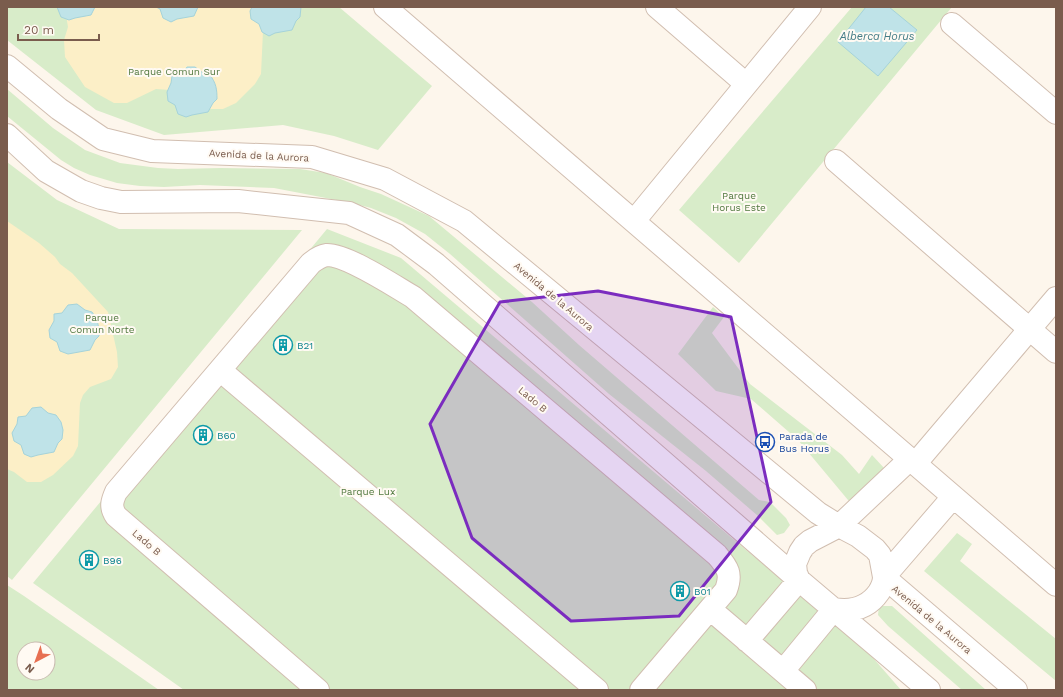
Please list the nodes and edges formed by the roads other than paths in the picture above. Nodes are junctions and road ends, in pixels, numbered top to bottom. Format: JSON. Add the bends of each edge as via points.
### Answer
{"nodes":[{"id":1,"x":385,"y":7,"type":"edge"},
{"id":2,"x":657,"y":7,"type":"edge"},
{"id":3,"x":810,"y":7,"type":"edge"},
{"id":4,"x":952,"y":24,"type":"dead end"},
{"id":5,"x":7,"y":66,"type":"edge"},
{"id":6,"x":746,"y":84,"type":"junction"},
{"id":7,"x":1056,"y":113,"type":"edge"},
{"id":8,"x":7,"y":135,"type":"edge"},
{"id":9,"x":836,"y":161,"type":"dead end"},
{"id":10,"x":634,"y":221,"type":"junction"},
{"id":11,"x":1056,"y":298,"type":"edge"},
{"id":12,"x":1030,"y":329,"type":"junction"},
{"id":13,"x":1056,"y":352,"type":"edge"},
{"id":14,"x":220,"y":370,"type":"junction"},
{"id":15,"x":912,"y":462,"type":"junction"},
{"id":16,"x":953,"y":497,"type":"junction"},
{"id":17,"x":839,"y":526,"type":"junction"},
{"id":18,"x":884,"y":577,"type":"junction"},
{"id":19,"x":799,"y":580,"type":"junction"},
{"id":20,"x":1056,"y":585,"type":"edge"},
{"id":21,"x":710,"y":609,"type":"junction"},
{"id":22,"x":834,"y":609,"type":"junction"},
{"id":23,"x":747,"y":641,"type":"junction"},
{"id":24,"x":784,"y":671,"type":"junction"},
{"id":25,"x":318,"y":690,"type":"edge"},
{"id":26,"x":597,"y":690,"type":"edge"},
{"id":27,"x":641,"y":690,"type":"edge"},
{"id":28,"x":805,"y":690,"type":"edge"},
{"id":29,"x":929,"y":690,"type":"edge"},
{"id":30,"x":1016,"y":690,"type":"edge"}],
"edges":[{"from":1,"to":10,"type":"street"},
{"from":2,"to":6,"type":"street"},
{"from":3,"to":6,"type":"street"},
{"from":4,"to":7,"type":"street"},
{"from":5,"to":17,"type":"street","name":"Avenida de la Aurora","via":[[59,109],[103,139],[152,151],[312,157],[385,179],[464,221],[818,513]]},
{"from":6,"to":10,"type":"street"},
{"from":8,"to":19,"type":"street","via":[[46,171],[81,191],[102,198],[121,202],[238,202],[349,213],[397,235],[436,264]]},
{"from":9,"to":12,"type":"street"},
{"from":10,"to":15,"type":"street"},
{"from":11,"to":12,"type":"street"},
{"from":12,"to":13,"type":"street"},
{"from":12,"to":15,"type":"street"},
{"from":14,"to":21,"type":"street","name":"Lado B","via":[[311,263],[327,255],[352,262],[413,298],[717,555],[726,565],[728,584]]},
{"from":14,"to":25,"type":"street","name":"Lado B","via":[[116,492],[111,507],[116,516]]},
{"from":14,"to":26,"type":"street"},
{"from":15,"to":16,"type":"street"},
{"from":15,"to":17,"type":"street"},
{"from":16,"to":18,"type":"street"},
{"from":16,"to":20,"type":"street"},
{"from":17,"to":18,"type":"street","name":"Avenida de la Aurora","via":[[858,536],[880,554]]},
{"from":17,"to":19,"type":"street","via":[[804,546],[795,564]]},
{"from":18,"to":22,"type":"street","via":[[882,588],[869,603],[852,610]]},
{"from":18,"to":30,"type":"street","name":"Avenida de la Aurora"},
{"from":19,"to":22,"type":"street"},
{"from":19,"to":23,"type":"street"},
{"from":21,"to":23,"type":"street"},
{"from":21,"to":27,"type":"street","name":"Lado B"},
{"from":22,"to":24,"type":"street"},
{"from":22,"to":29,"type":"street"},
{"from":23,"to":24,"type":"street"},
{"from":24,"to":28,"type":"street"}]}
